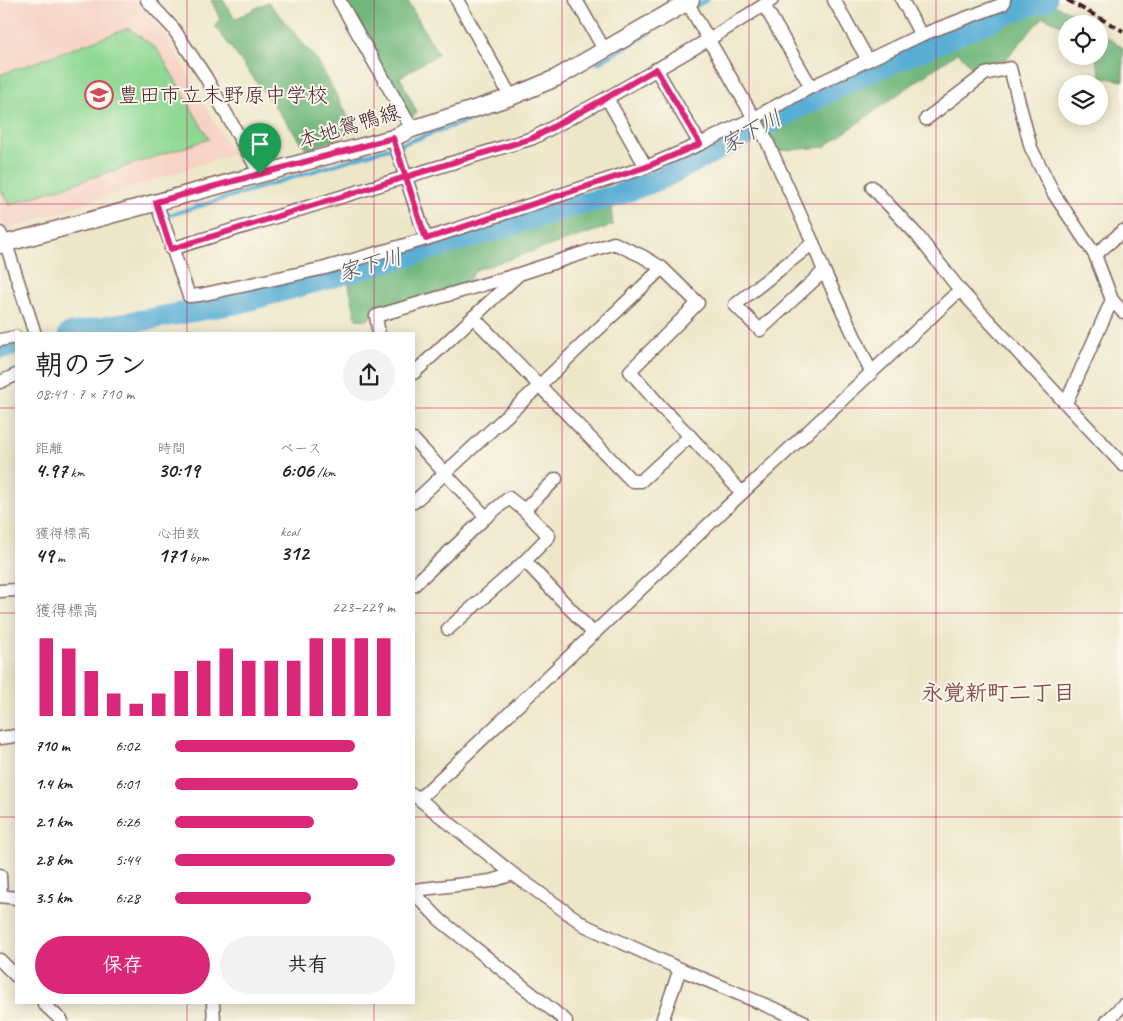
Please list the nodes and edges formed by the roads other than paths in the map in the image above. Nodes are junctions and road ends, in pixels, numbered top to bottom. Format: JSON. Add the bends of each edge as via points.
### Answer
{"nodes":[{"id":1,"x":147,"y":0,"type":"edge"},
{"id":2,"x":338,"y":0,"type":"edge"},
{"id":3,"x":457,"y":0,"type":"edge"},
{"id":4,"x":576,"y":0,"type":"edge"},
{"id":5,"x":834,"y":0,"type":"edge"},
{"id":6,"x":902,"y":0,"type":"edge"},
{"id":7,"x":1004,"y":0,"type":"edge"},
{"id":8,"x":689,"y":1,"type":"edge"},
{"id":9,"x":768,"y":2,"type":"edge"},
{"id":10,"x":921,"y":35,"type":"junction"},
{"id":11,"x":708,"y":40,"type":"junction"},
{"id":12,"x":605,"y":50,"type":"junction"},
{"id":13,"x":868,"y":60,"type":"junction"},
{"id":14,"x":656,"y":69,"type":"junction"},
{"id":15,"x":811,"y":87,"type":"junction"},
{"id":16,"x":511,"y":97,"type":"junction"},
{"id":17,"x":606,"y":98,"type":"junction"},
{"id":18,"x":754,"y":118,"type":"junction"},
{"id":19,"x":926,"y":119,"type":"dead end"},
{"id":20,"x":412,"y":129,"type":"junction"},
{"id":21,"x":393,"y":138,"type":"junction"},
{"id":22,"x":700,"y":144,"type":"junction"},
{"id":23,"x":646,"y":167,"type":"junction"},
{"id":24,"x":260,"y":174,"type":"junction"},
{"id":25,"x":406,"y":178,"type":"junction"},
{"id":26,"x":872,"y":187,"type":"dead end"},
{"id":27,"x":156,"y":202,"type":"junction"},
{"id":28,"x":1123,"y":231,"type":"edge"},
{"id":29,"x":426,"y":239,"type":"junction"},
{"id":30,"x":2,"y":241,"type":"edge"},
{"id":31,"x":814,"y":243,"type":"junction"},
{"id":32,"x":171,"y":249,"type":"junction"},
{"id":33,"x":1095,"y":254,"type":"junction"},
{"id":34,"x":662,"y":268,"type":"junction"},
{"id":35,"x":824,"y":270,"type":"junction"},
{"id":36,"x":519,"y":274,"type":"junction"},
{"id":37,"x":960,"y":290,"type":"junction"},
{"id":38,"x":1112,"y":300,"type":"junction"},
{"id":39,"x":1123,"y":312,"type":"edge"},
{"id":40,"x":473,"y":317,"type":"junction"},
{"id":41,"x":33,"y":332,"type":"edge"},
{"id":42,"x":379,"y":332,"type":"edge"},
{"id":43,"x":15,"y":336,"type":"edge"},
{"id":44,"x":0,"y":340,"type":"edge"},
{"id":45,"x":415,"y":372,"type":"edge"},
{"id":46,"x":871,"y":372,"type":"junction"},
{"id":47,"x":15,"y":375,"type":"edge"},
{"id":48,"x":0,"y":382,"type":"edge"},
{"id":49,"x":540,"y":385,"type":"junction"},
{"id":50,"x":1066,"y":403,"type":"junction"},
{"id":51,"x":690,"y":436,"type":"junction"},
{"id":52,"x":415,"y":441,"type":"edge"},
{"id":53,"x":1123,"y":465,"type":"edge"},
{"id":54,"x":444,"y":474,"type":"junction"},
{"id":55,"x":556,"y":479,"type":"dead end"},
{"id":56,"x":742,"y":492,"type":"junction"},
{"id":57,"x":415,"y":501,"type":"edge"},
{"id":58,"x":524,"y":510,"type":"junction"},
{"id":59,"x":486,"y":517,"type":"junction"},
{"id":60,"x":525,"y":561,"type":"junction"},
{"id":61,"x":415,"y":584,"type":"edge"},
{"id":62,"x":0,"y":590,"type":"edge"},
{"id":63,"x":15,"y":590,"type":"edge"},
{"id":64,"x":448,"y":629,"type":"dead end"},
{"id":65,"x":594,"y":634,"type":"junction"},
{"id":66,"x":15,"y":736,"type":"edge"},
{"id":67,"x":0,"y":738,"type":"edge"},
{"id":68,"x":416,"y":797,"type":"edge"},
{"id":69,"x":513,"y":874,"type":"junction"},
{"id":70,"x":0,"y":875,"type":"edge"},
{"id":71,"x":415,"y":891,"type":"edge"},
{"id":72,"x":415,"y":892,"type":"edge"},
{"id":73,"x":1,"y":896,"type":"edge"},
{"id":74,"x":15,"y":898,"type":"edge"},
{"id":75,"x":0,"y":960,"type":"edge"},
{"id":76,"x":680,"y":969,"type":"junction"},
{"id":77,"x":15,"y":975,"type":"edge"},
{"id":78,"x":44,"y":1004,"type":"edge"},
{"id":79,"x":213,"y":1004,"type":"edge"},
{"id":80,"x":1123,"y":1005,"type":"edge"},
{"id":81,"x":62,"y":1021,"type":"edge"},
{"id":82,"x":214,"y":1021,"type":"edge"},
{"id":83,"x":566,"y":1021,"type":"edge"},
{"id":84,"x":662,"y":1021,"type":"edge"},
{"id":85,"x":803,"y":1021,"type":"edge"},
{"id":86,"x":1107,"y":1021,"type":"edge"}],
"edges":[{"from":1,"to":24,"type":"street","via":[[173,28],[205,76]]},
{"from":2,"to":20,"type":"street"},
{"from":3,"to":16,"type":"street"},
{"from":4,"to":12,"type":"street"},
{"from":5,"to":13,"type":"street"},
{"from":6,"to":10,"type":"street"},
{"from":7,"to":10,"type":"street","via":[[1003,4]]},
{"from":8,"to":11,"type":"street"},
{"from":8,"to":12,"type":"main road","name":"本地鴛鴨線"},
{"from":9,"to":11,"type":"street"},
{"from":9,"to":15,"type":"street"},
{"from":10,"to":13,"type":"street"},
{"from":11,"to":14,"type":"street"},
{"from":11,"to":18,"type":"street"},
{"from":12,"to":16,"type":"main road","name":"本地鴛鴨線","via":[[556,78]]},
{"from":13,"to":15,"type":"street"},
{"from":14,"to":17,"type":"street"},
{"from":14,"to":22,"type":"street"},
{"from":15,"to":18,"type":"street"},
{"from":16,"to":20,"type":"main road","name":"本地鴛鴨線"},
{"from":17,"to":23,"type":"street"},
{"from":17,"to":25,"type":"street","via":[[533,138]]},
{"from":18,"to":22,"type":"street"},
{"from":18,"to":31,"type":"street"},
{"from":19,"to":33,"type":"street","via":[[985,74],[1010,68],[1031,148],[1054,194]]},
{"from":20,"to":21,"type":"main road","name":"本地鴛鴨線"},
{"from":21,"to":24,"type":"main road","name":"本地鴛鴨線"},
{"from":21,"to":25,"type":"street"},
{"from":22,"to":23,"type":"street"},
{"from":23,"to":29,"type":"street"},
{"from":24,"to":27,"type":"main road","name":"本地鴛鴨線"},
{"from":25,"to":29,"type":"street"},
{"from":25,"to":32,"type":"street"},
{"from":26,"to":37,"type":"street","via":[[917,235]]},
{"from":27,"to":30,"type":"main road","name":"本地鴛鴨線"},
{"from":27,"to":32,"type":"street"},
{"from":28,"to":33,"type":"street"},
{"from":29,"to":32,"type":"street","via":[[325,268],[189,296]]},
{"from":30,"to":41,"type":"street"},
{"from":31,"to":35,"type":"street"},
{"from":31,"to":35,"type":"street","via":[[735,305],[760,330]]},
{"from":33,"to":38,"type":"street"},
{"from":34,"to":36,"type":"street","via":[[614,243]]},
{"from":34,"to":49,"type":"street"},
{"from":34,"to":51,"type":"street","via":[[698,302],[630,371]]},
{"from":35,"to":46,"type":"street"},
{"from":36,"to":40,"type":"street"},
{"from":36,"to":42,"type":"street","via":[[376,316]]},
{"from":37,"to":46,"type":"street"},
{"from":37,"to":50,"type":"street"},
{"from":38,"to":39,"type":"street"},
{"from":38,"to":50,"type":"street"},
{"from":40,"to":45,"type":"street"},
{"from":40,"to":49,"type":"street"},
{"from":43,"to":44,"type":"street"},
{"from":46,"to":56,"type":"street"},
{"from":47,"to":48,"type":"street"},
{"from":49,"to":51,"type":"street","via":[[632,481],[641,481]]},
{"from":49,"to":54,"type":"street"},
{"from":50,"to":53,"type":"street"},
{"from":51,"to":56,"type":"street"},
{"from":52,"to":54,"type":"street"},
{"from":54,"to":57,"type":"street"},
{"from":54,"to":59,"type":"street"},
{"from":55,"to":58,"type":"street"},
{"from":56,"to":65,"type":"street"},
{"from":58,"to":59,"type":"street","via":[[509,498]]},
{"from":58,"to":60,"type":"street","via":[[549,536]]},
{"from":59,"to":61,"type":"street"},
{"from":60,"to":64,"type":"street"},
{"from":60,"to":65,"type":"street"},
{"from":62,"to":63,"type":"street"},
{"from":65,"to":68,"type":"street"},
{"from":66,"to":67,"type":"street"},
{"from":68,"to":69,"type":"street"},
{"from":69,"to":71,"type":"street","via":[[492,881]]},
{"from":69,"to":76,"type":"street","via":[[586,926]]},
{"from":70,"to":73,"type":"street"},
{"from":72,"to":83,"type":"street","via":[[440,920]]},
{"from":73,"to":74,"type":"street"},
{"from":75,"to":77,"type":"street"},
{"from":76,"to":84,"type":"street"},
{"from":76,"to":85,"type":"street"},
{"from":78,"to":81,"type":"street"},
{"from":79,"to":82,"type":"street"},
{"from":80,"to":86,"type":"street"}]}
